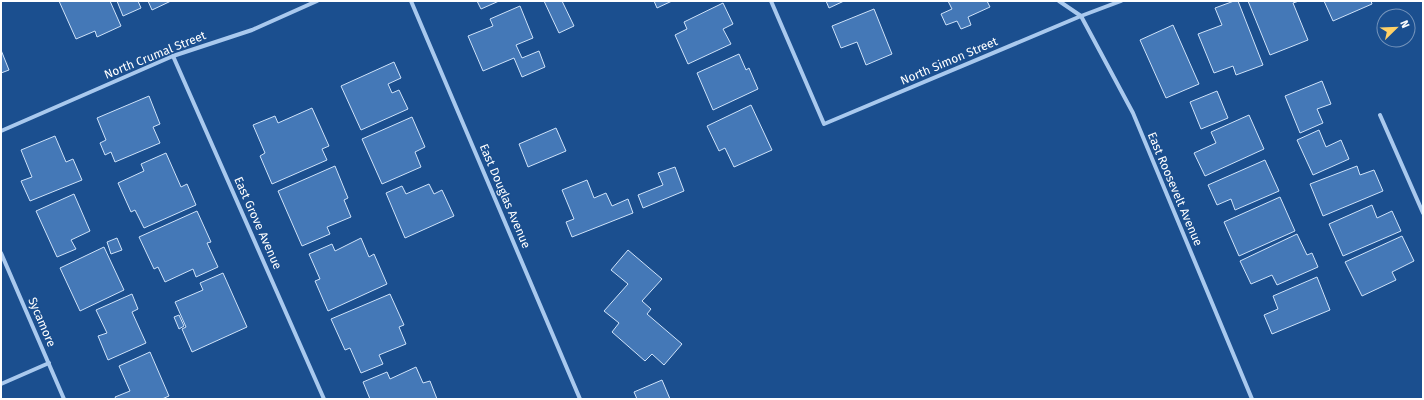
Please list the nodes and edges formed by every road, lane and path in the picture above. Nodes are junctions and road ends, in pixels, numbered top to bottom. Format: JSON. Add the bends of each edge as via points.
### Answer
{"nodes":[{"id":1,"x":317,"y":1,"type":"edge"},
{"id":2,"x":411,"y":1,"type":"edge"},
{"id":3,"x":771,"y":1,"type":"edge"},
{"id":4,"x":1058,"y":1,"type":"edge"},
{"id":5,"x":1121,"y":1,"type":"edge"},
{"id":6,"x":1081,"y":16,"type":"junction"},
{"id":7,"x":173,"y":56,"type":"junction"},
{"id":8,"x":1380,"y":115,"type":"dead end"},
{"id":9,"x":1,"y":131,"type":"edge"},
{"id":10,"x":1423,"y":214,"type":"edge"},
{"id":11,"x":1,"y":253,"type":"edge"},
{"id":12,"x":49,"y":363,"type":"junction"},
{"id":13,"x":1,"y":384,"type":"edge"},
{"id":14,"x":64,"y":399,"type":"edge"},
{"id":15,"x":324,"y":399,"type":"edge"},
{"id":16,"x":580,"y":399,"type":"edge"},
{"id":17,"x":1252,"y":399,"type":"edge"}],
"edges":[{"from":1,"to":7,"type":"street","name":"North Crumal Street","via":[[252,30]]},
{"from":2,"to":16,"type":"street","name":"East Douglas Avenue"},
{"from":3,"to":6,"type":"street","name":"North Simon Street","via":[[824,124]]},
{"from":4,"to":6,"type":"street","name":"East Roosevelt Avenue"},
{"from":5,"to":6,"type":"street","name":"North Simon Street"},
{"from":6,"to":17,"type":"street","name":"East Roosevelt Avenue","via":[[1133,113]]},
{"from":7,"to":9,"type":"street","name":"North Crumal Street"},
{"from":7,"to":15,"type":"street","name":"East Grove Avenue"},
{"from":8,"to":10,"type":"street"},
{"from":11,"to":12,"type":"street","name":"Sycamore"},
{"from":12,"to":13,"type":"street"},
{"from":12,"to":14,"type":"street","name":"Sycamore"}]}
